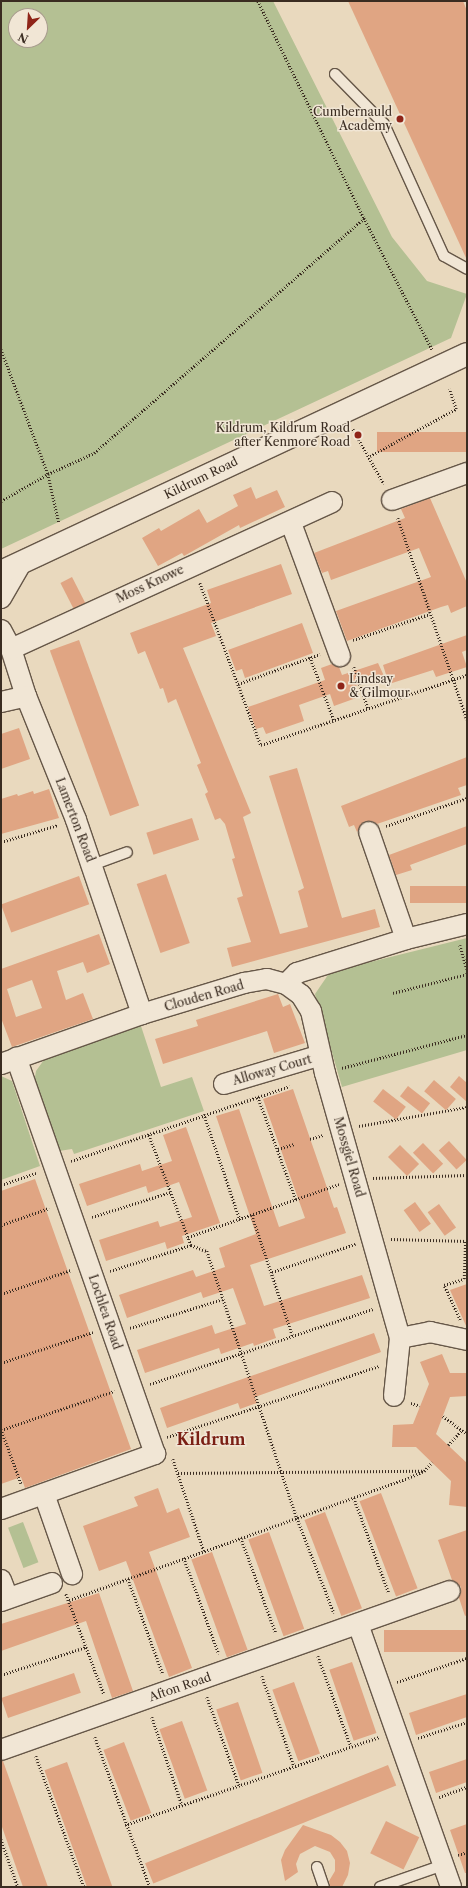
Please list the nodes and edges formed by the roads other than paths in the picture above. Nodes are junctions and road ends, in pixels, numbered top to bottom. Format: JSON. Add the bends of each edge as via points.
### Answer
{"nodes":[{"id":1,"x":335,"y":74,"type":"dead end"},
{"id":2,"x":467,"y":269,"type":"edge"},
{"id":3,"x":467,"y":354,"type":"edge"},
{"id":4,"x":467,"y":473,"type":"edge"},
{"id":5,"x":392,"y":500,"type":"road end"},
{"id":6,"x":332,"y":502,"type":"dead end"},
{"id":7,"x":291,"y":523,"type":"junction"},
{"id":8,"x":21,"y":564,"type":"junction"},
{"id":9,"x":1,"y":572,"type":"edge"},
{"id":10,"x":1,"y":598,"type":"edge"},
{"id":11,"x":1,"y":630,"type":"edge"},
{"id":12,"x":11,"y":649,"type":"junction"},
{"id":13,"x":338,"y":650,"type":"road end"},
{"id":14,"x":26,"y":696,"type":"junction"},
{"id":15,"x":1,"y":702,"type":"edge"},
{"id":16,"x":369,"y":832,"type":"road end"},
{"id":17,"x":127,"y":852,"type":"dead end"},
{"id":18,"x":92,"y":864,"type":"junction"},
{"id":19,"x":461,"y":926,"type":"edge"},
{"id":20,"x":406,"y":939,"type":"junction"},
{"id":21,"x":286,"y":984,"type":"junction"},
{"id":22,"x":142,"y":1014,"type":"junction"},
{"id":23,"x":9,"y":1061,"type":"edge"},
{"id":24,"x":323,"y":1064,"type":"junction"},
{"id":25,"x":224,"y":1084,"type":"dead end"},
{"id":26,"x":465,"y":1334,"type":"edge"},
{"id":27,"x":400,"y":1338,"type":"junction"},
{"id":28,"x":394,"y":1396,"type":"dead end"},
{"id":29,"x":36,"y":1497,"type":"junction"},
{"id":30,"x":1,"y":1509,"type":"edge"},
{"id":31,"x":72,"y":1574,"type":"road end"},
{"id":32,"x":1,"y":1580,"type":"edge"},
{"id":33,"x":52,"y":1583,"type":"dead end"},
{"id":34,"x":450,"y":1591,"type":"dead end"},
{"id":35,"x":4,"y":1599,"type":"edge"},
{"id":36,"x":349,"y":1627,"type":"junction"},
{"id":37,"x":1,"y":1750,"type":"edge"},
{"id":38,"x":443,"y":1864,"type":"junction"},
{"id":39,"x":317,"y":1867,"type":"dead end"},
{"id":40,"x":324,"y":1887,"type":"edge"},
{"id":41,"x":380,"y":1887,"type":"edge"},
{"id":42,"x":451,"y":1887,"type":"edge"}],
"edges":[{"from":1,"to":2,"type":"lane","via":[[384,124],[444,256]]},
{"from":3,"to":8,"type":"street","name":"Kildrum Road","via":[[341,411]]},
{"from":4,"to":5,"type":"street"},
{"from":6,"to":7,"type":"street","name":"Moss Knowe"},
{"from":7,"to":12,"type":"street","name":"Moss Knowe","via":[[192,564]]},
{"from":7,"to":13,"type":"street"},
{"from":8,"to":9,"type":"street","name":"Kildrum Road"},
{"from":8,"to":10,"type":"street"},
{"from":11,"to":12,"type":"street","name":"Lamerton Road"},
{"from":12,"to":14,"type":"street","name":"Lamerton Road"},
{"from":14,"to":15,"type":"street"},
{"from":14,"to":18,"type":"street","name":"Lamerton Road"},
{"from":16,"to":20,"type":"street"},
{"from":17,"to":18,"type":"lane"},
{"from":18,"to":22,"type":"street","name":"Lamerton Road"},
{"from":19,"to":20,"type":"street"},
{"from":20,"to":21,"type":"street","via":[[297,972]]},
{"from":21,"to":22,"type":"street","name":"Clouden Road","via":[[267,979],[244,983]]},
{"from":21,"to":24,"type":"street","name":"Mossgiel Road","via":[[301,995],[311,1011]]},
{"from":22,"to":23,"type":"street","name":"Clouden Road"},
{"from":23,"to":29,"type":"street","name":"Lochlea Road","via":[[54,1166],[155,1454]]},
{"from":24,"to":25,"type":"street","name":"Alloway Court"},
{"from":24,"to":27,"type":"street","name":"Mossgiel Road"},
{"from":26,"to":27,"type":"street","via":[[430,1332]]},
{"from":27,"to":28,"type":"street","name":"Mossgiel Road"},
{"from":29,"to":30,"type":"street","name":"Lochlea Road"},
{"from":29,"to":31,"type":"street"},
{"from":32,"to":35,"type":"street"},
{"from":33,"to":35,"type":"street"},
{"from":34,"to":36,"type":"street","name":"Afton Road"},
{"from":36,"to":37,"type":"street","name":"Afton Road"},
{"from":36,"to":38,"type":"street","via":[[381,1688]]},
{"from":38,"to":41,"type":"lane"},
{"from":38,"to":42,"type":"street"},
{"from":39,"to":40,"type":"lane"}]}
